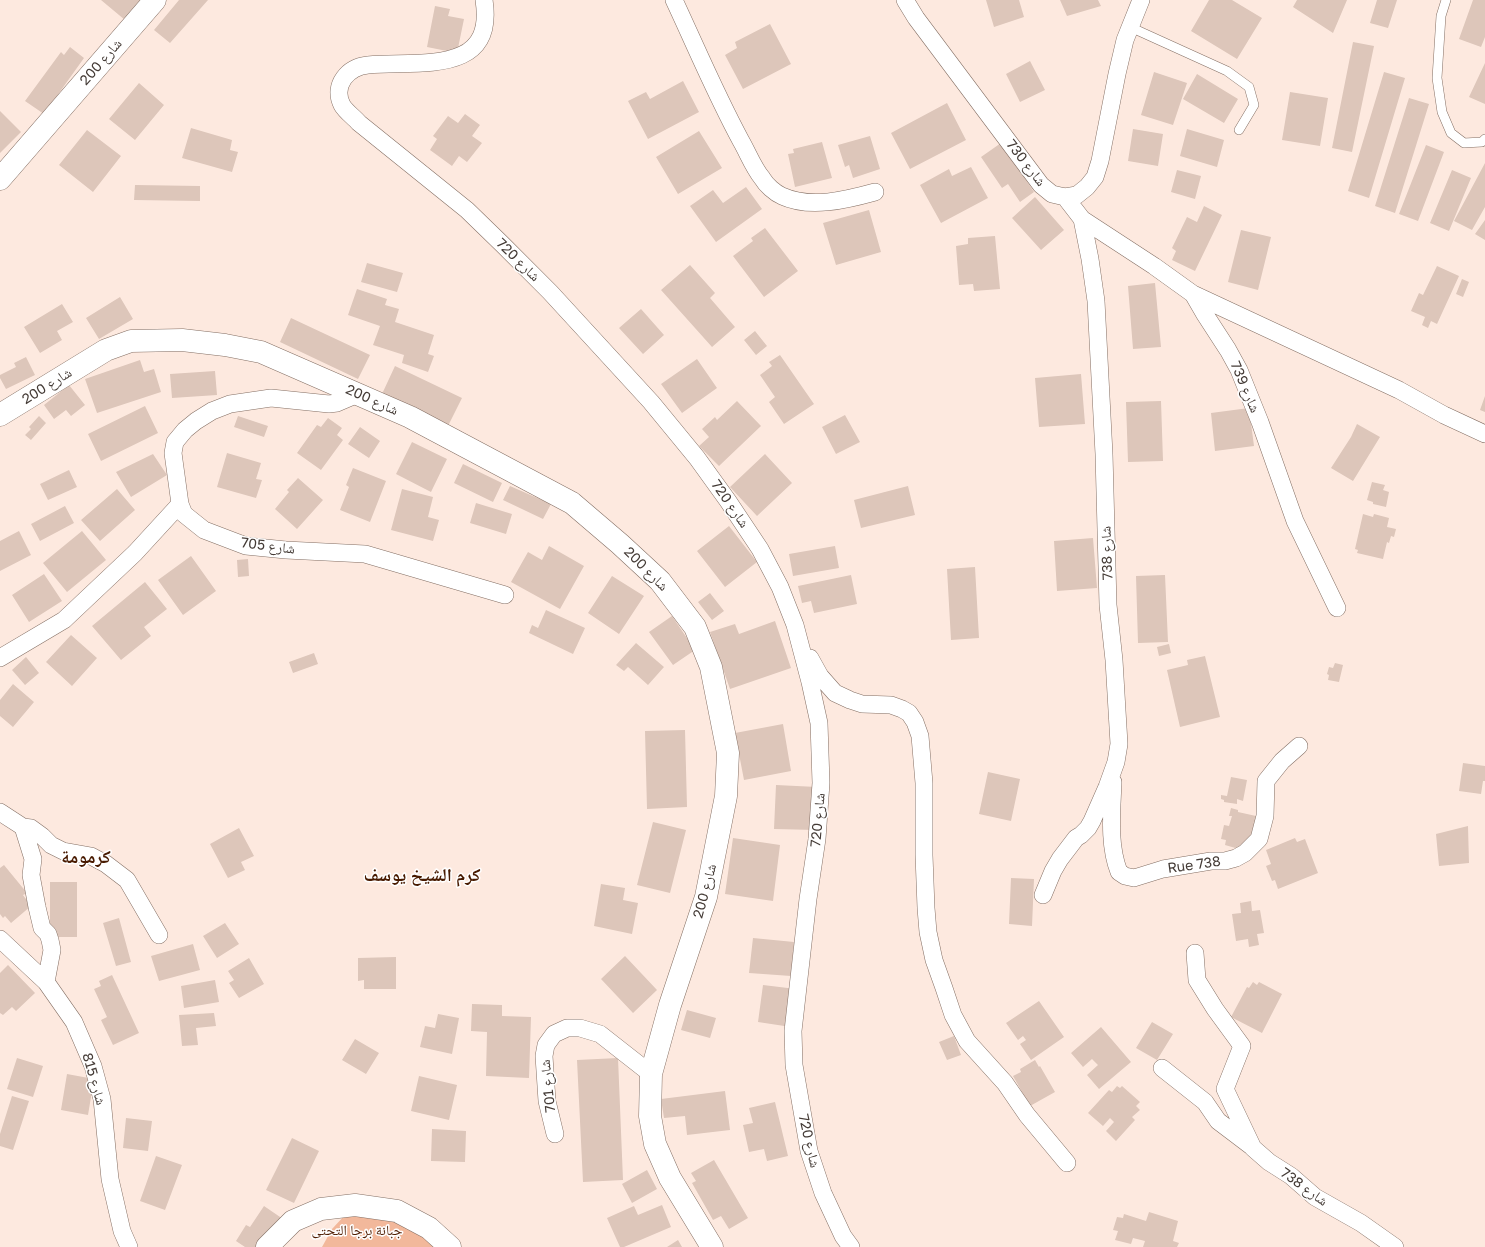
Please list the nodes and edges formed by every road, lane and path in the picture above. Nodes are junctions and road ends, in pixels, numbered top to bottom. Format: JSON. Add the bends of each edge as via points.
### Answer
{"nodes":[{"id":1,"x":155,"y":0,"type":"edge"},
{"id":2,"x":484,"y":0,"type":"edge"},
{"id":3,"x":674,"y":0,"type":"edge"},
{"id":4,"x":905,"y":0,"type":"edge"},
{"id":5,"x":1141,"y":0,"type":"edge"},
{"id":6,"x":1446,"y":0,"type":"edge"},
{"id":7,"x":1130,"y":27,"type":"junction"},
{"id":8,"x":1239,"y":130,"type":"dead end"},
{"id":9,"x":1485,"y":139,"type":"edge"},
{"id":10,"x":0,"y":179,"type":"edge"},
{"id":11,"x":875,"y":192,"type":"dead end"},
{"id":12,"x":1064,"y":197,"type":"junction"},
{"id":13,"x":1082,"y":219,"type":"junction"},
{"id":14,"x":1193,"y":294,"type":"junction"},
{"id":15,"x":358,"y":394,"type":"junction"},
{"id":16,"x":0,"y":415,"type":"edge"},
{"id":17,"x":1485,"y":434,"type":"edge"},
{"id":18,"x":180,"y":504,"type":"junction"},
{"id":19,"x":505,"y":595,"type":"dead end"},
{"id":20,"x":1337,"y":608,"type":"dead end"},
{"id":21,"x":795,"y":625,"type":"junction"},
{"id":22,"x":0,"y":658,"type":"edge"},
{"id":23,"x":1299,"y":746,"type":"dead end"},
{"id":24,"x":1113,"y":772,"type":"junction"},
{"id":25,"x":0,"y":812,"type":"edge"},
{"id":26,"x":23,"y":827,"type":"junction"},
{"id":27,"x":1043,"y":895,"type":"dead end"},
{"id":28,"x":159,"y":935,"type":"dead end"},
{"id":29,"x":0,"y":939,"type":"edge"},
{"id":30,"x":1195,"y":953,"type":"dead end"},
{"id":31,"x":46,"y":982,"type":"junction"},
{"id":32,"x":1162,"y":1068,"type":"dead end"},
{"id":33,"x":651,"y":1074,"type":"junction"},
{"id":34,"x":555,"y":1134,"type":"dead end"},
{"id":35,"x":1253,"y":1148,"type":"junction"},
{"id":36,"x":1067,"y":1163,"type":"dead end"},
{"id":37,"x":129,"y":1247,"type":"edge"},
{"id":38,"x":267,"y":1247,"type":"edge"},
{"id":39,"x":450,"y":1247,"type":"edge"},
{"id":40,"x":712,"y":1247,"type":"edge"},
{"id":41,"x":851,"y":1247,"type":"edge"},
{"id":42,"x":1395,"y":1247,"type":"edge"}],
"edges":[{"from":1,"to":10,"type":"main road","name":"شارع 200"},
{"from":2,"to":21,"type":"street","name":"شارع 720","via":[[484,29],[476,44],[464,54],[450,60],[367,65],[353,69],[345,75],[339,86],[343,107],[359,123],[467,210],[550,292],[651,402],[697,458],[760,548],[780,587]]},
{"from":3,"to":11,"type":"street","via":[[732,123],[770,188],[780,196],[810,202],[848,200]]},
{"from":4,"to":12,"type":"street","name":"شارع 730","via":[[1041,185],[1052,194]]},
{"from":5,"to":7,"type":"street"},
{"from":6,"to":9,"type":"lane","via":[[1441,16],[1437,78],[1442,112],[1452,133],[1464,143],[1482,142]]},
{"from":7,"to":8,"type":"lane","via":[[1227,71],[1249,87],[1254,105]]},
{"from":7,"to":12,"type":"street","via":[[1095,177],[1077,195]]},
{"from":12,"to":13,"type":"street","name":"شارع 738"},
{"from":13,"to":14,"type":"street","name":"شارع 739"},
{"from":13,"to":24,"type":"street","name":"شارع 738","via":[[1096,301],[1108,605],[1120,733]]},
{"from":14,"to":17,"type":"street","via":[[1399,390],[1444,416]]},
{"from":14,"to":20,"type":"street","name":"شارع 739","via":[[1239,370],[1295,521]]},
{"from":15,"to":16,"type":"main road","name":"شارع 200","via":[[261,352],[182,340],[131,341],[106,350]]},
{"from":15,"to":18,"type":"street","name":"شارع 705","via":[[329,404],[271,398],[230,404],[212,411],[185,430],[175,442],[173,453]]},
{"from":15,"to":33,"type":"main road","name":"شارع 200","via":[[410,417],[572,503],[660,581],[695,627],[711,667],[728,753],[726,796],[706,897],[670,1005]]},
{"from":18,"to":19,"type":"street","name":"شارع 705","via":[[184,514],[204,530],[246,546],[366,554]]},
{"from":18,"to":22,"type":"street","via":[[135,553],[64,620]]},
{"from":21,"to":36,"type":"street","via":[[804,648],[820,676],[835,693],[862,704],[891,705],[909,713],[915,722],[920,736],[924,783],[927,920],[934,960],[953,1015],[967,1041],[1001,1078],[1026,1115]]},
{"from":21,"to":41,"type":"street","name":"شارع 720","via":[[819,723],[821,783],[817,839],[793,1032],[794,1064],[809,1151],[823,1193],[843,1236]]},
{"from":23,"to":24,"type":"street","name":"Rue 738","via":[[1282,761],[1266,782],[1265,816],[1258,839],[1245,853],[1225,861],[1162,869],[1134,878],[1119,872],[1116,864],[1112,822]]},
{"from":24,"to":27,"type":"street","name":"شارع 738","via":[[1088,828],[1076,838],[1060,859]]},
{"from":25,"to":26,"type":"street"},
{"from":26,"to":28,"type":"street","via":[[31,828],[51,845],[63,851],[91,856],[127,880]]},
{"from":26,"to":31,"type":"street","via":[[33,858],[31,875],[39,918],[42,928],[48,934],[52,950]]},
{"from":29,"to":31,"type":"street","name":"شارع 815"},
{"from":30,"to":35,"type":"street","name":"شارع 738","via":[[1197,980],[1242,1046],[1225,1089]]},
{"from":31,"to":37,"type":"street","name":"شارع 815","via":[[74,1022],[93,1066],[102,1099],[110,1180],[122,1231]]},
{"from":32,"to":35,"type":"street","via":[[1205,1102],[1218,1120]]},
{"from":33,"to":34,"type":"street","name":"شارع 701","via":[[600,1034],[580,1028],[567,1028],[554,1034],[546,1045],[544,1056],[546,1101]]},
{"from":33,"to":40,"type":"main road","name":"شارع 200","via":[[650,1116],[655,1144],[670,1178]]},
{"from":35,"to":42,"type":"street","name":"شارع 738","via":[[1315,1197],[1361,1223]]},
{"from":38,"to":39,"type":"main road","via":[[293,1221],[321,1209],[355,1204],[397,1211],[430,1228]]}]}
